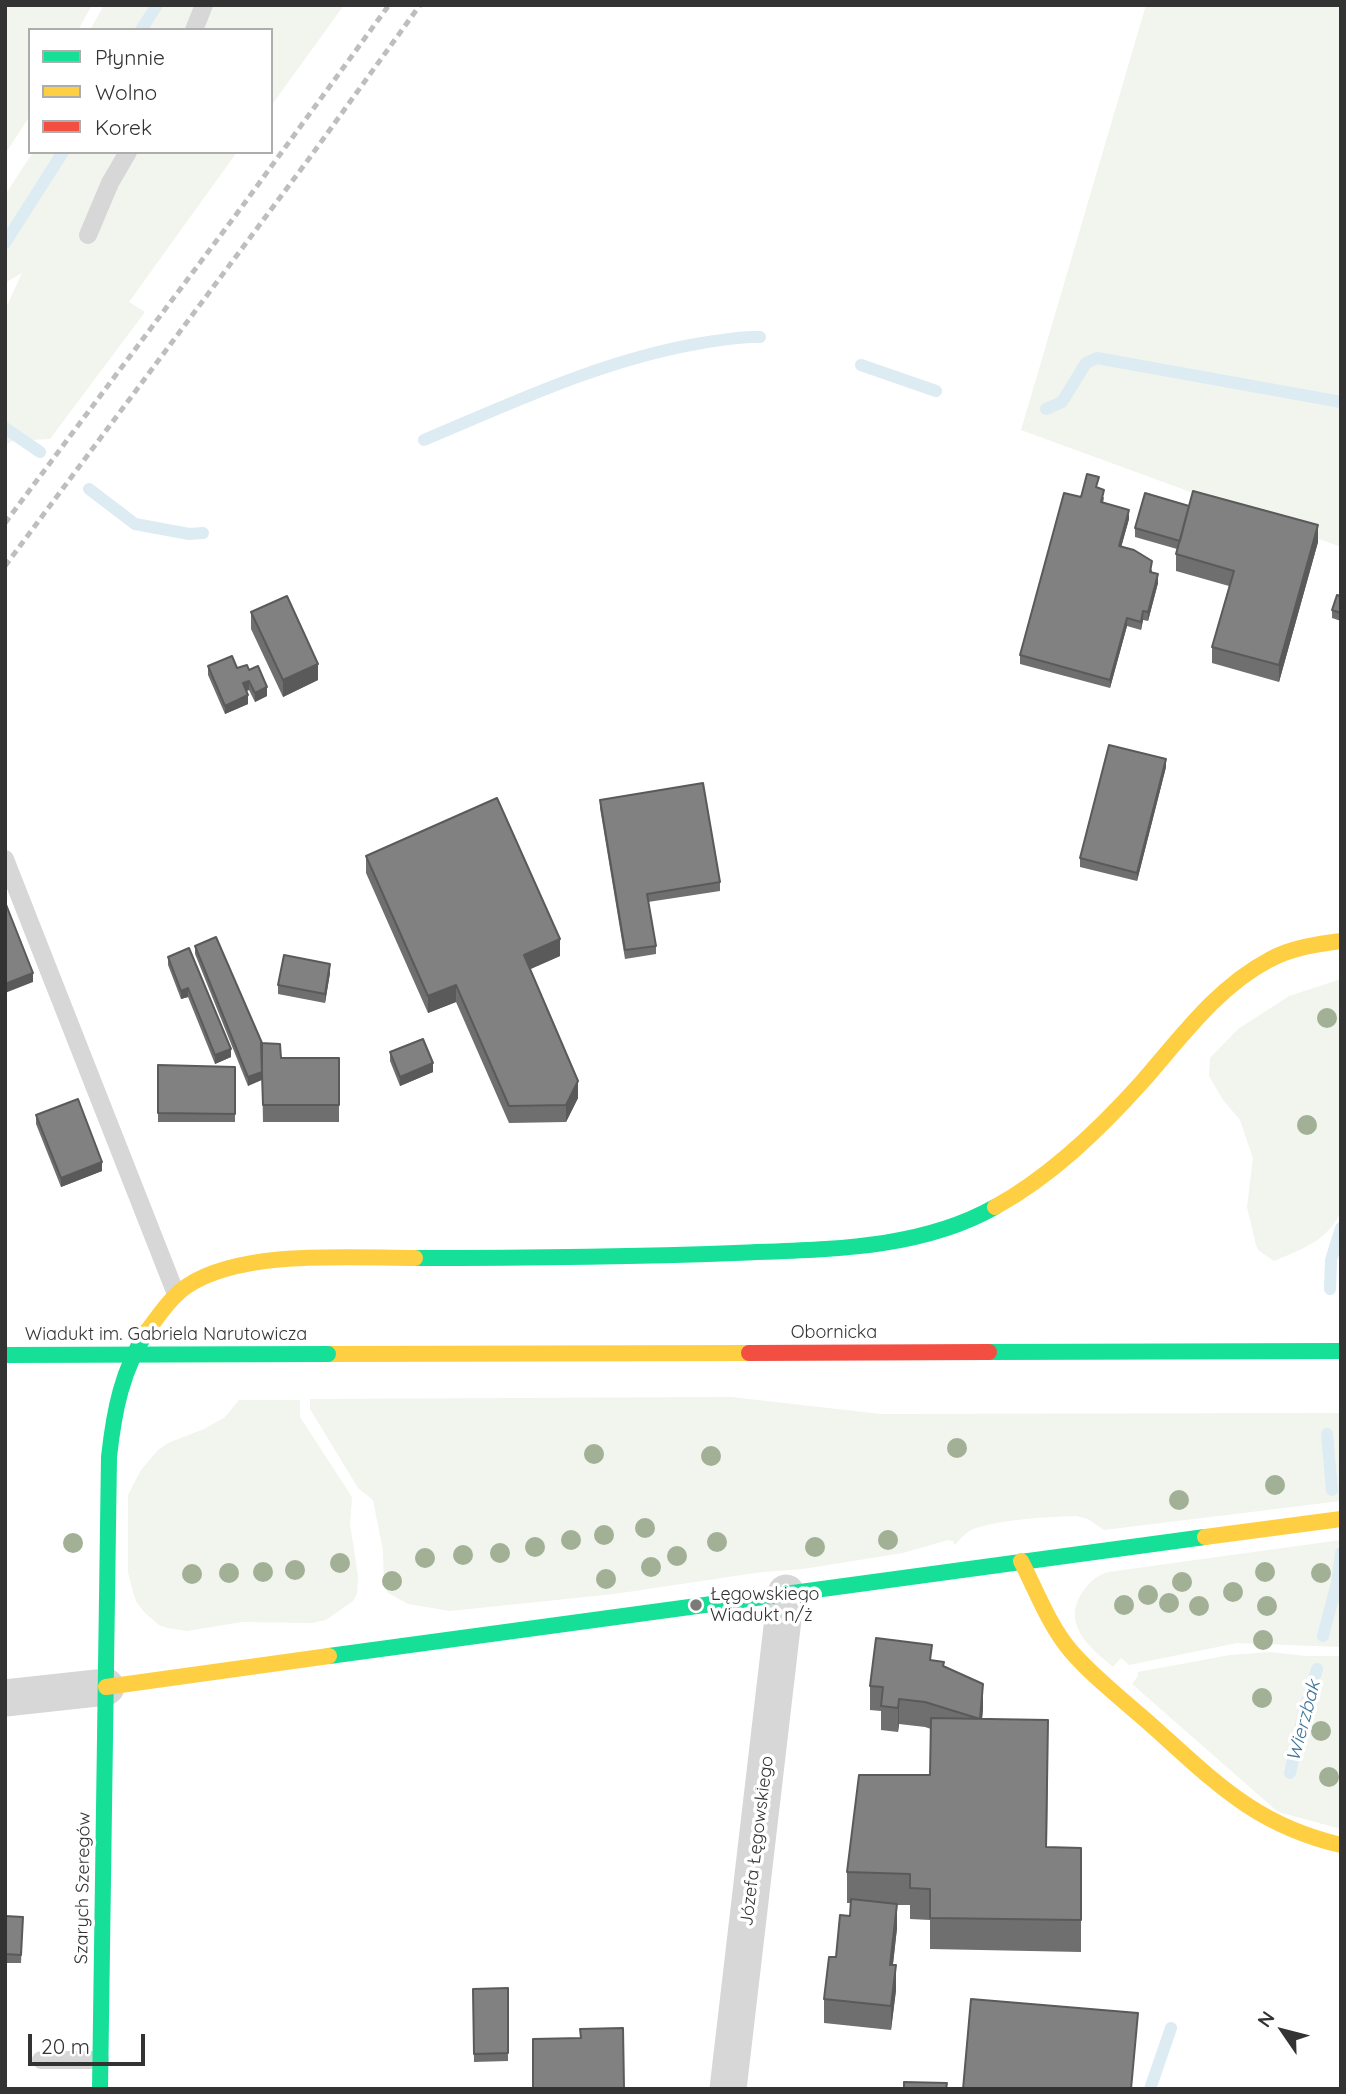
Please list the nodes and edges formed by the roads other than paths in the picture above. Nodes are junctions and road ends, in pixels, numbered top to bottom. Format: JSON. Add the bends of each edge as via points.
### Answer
{"nodes":[{"id":1,"x":204,"y":5,"type":"edge"},
{"id":2,"x":195,"y":28,"type":"edge"},
{"id":3,"x":127,"y":154,"type":"edge"},
{"id":4,"x":88,"y":235,"type":"dead end"},
{"id":5,"x":5,"y":859,"type":"edge"},
{"id":6,"x":1341,"y":941,"type":"edge"},
{"id":7,"x":176,"y":1294,"type":"junction"},
{"id":8,"x":1341,"y":1351,"type":"edge"},
{"id":9,"x":328,"y":1354,"type":"joint"},
{"id":10,"x":5,"y":1355,"type":"edge"},
{"id":11,"x":1341,"y":1519,"type":"edge"},
{"id":12,"x":1021,"y":1561,"type":"junction"},
{"id":13,"x":786,"y":1593,"type":"junction"},
{"id":14,"x":106,"y":1687,"type":"junction"},
{"id":15,"x":5,"y":1698,"type":"edge"},
{"id":16,"x":1341,"y":1845,"type":"edge"},
{"id":17,"x":41,"y":2060,"type":"dead end"},
{"id":18,"x":100,"y":2060,"type":"junction"},
{"id":19,"x":100,"y":2089,"type":"edge"},
{"id":20,"x":728,"y":2089,"type":"edge"}],
"edges":[{"from":1,"to":2,"type":"lane"},
{"from":3,"to":4,"type":"lane"},
{"from":5,"to":7,"type":"lane"},
{"from":6,"to":7,"type":"street","via":[[1267,961],[1212,1006],[1068,1156],[1012,1197],[961,1224],[923,1236],[673,1255],[285,1259],[221,1271]]},
{"from":7,"to":14,"type":"street","name":"Szarych Szeregów","via":[[142,1336],[113,1409]]},
{"from":8,"to":9,"type":"street","name":"Obornicka"},
{"from":9,"to":10,"type":"street","name":"Wiadukt im. Gabriela Narutowicza","bridge":true},
{"from":11,"to":12,"type":"street"},
{"from":12,"to":13,"type":"street"},
{"from":12,"to":16,"type":"street","via":[[1065,1644],[1129,1705],[1256,1813],[1315,1840]]},
{"from":13,"to":14,"type":"street"},
{"from":13,"to":20,"type":"street","name":"Józefa Łęgowskiego"},
{"from":14,"to":15,"type":"street"},
{"from":14,"to":18,"type":"street","name":"Szarych Szeregów"},
{"from":17,"to":18,"type":"lane"},
{"from":18,"to":19,"type":"street","name":"Szarych Szeregów"}]}
